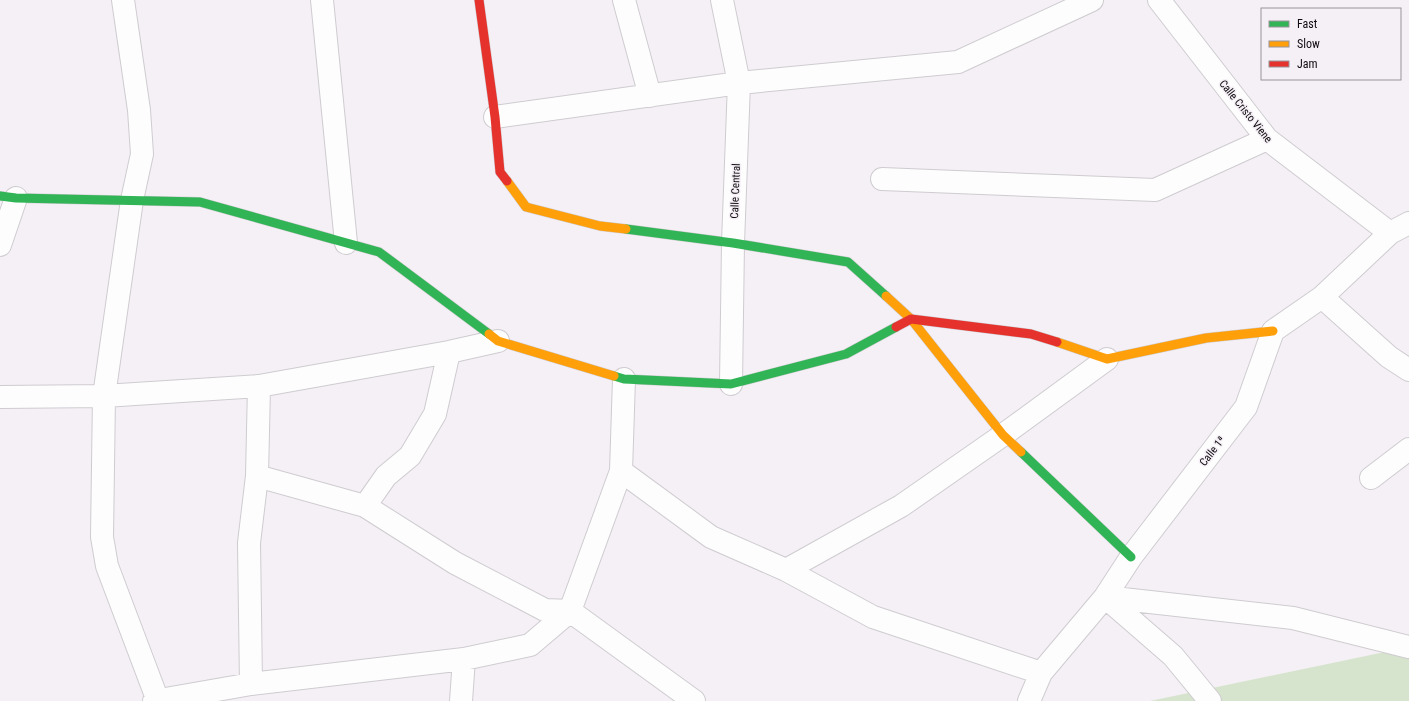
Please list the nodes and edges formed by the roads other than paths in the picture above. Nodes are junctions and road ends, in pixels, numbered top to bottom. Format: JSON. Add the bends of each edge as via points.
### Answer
{"nodes":[{"id":1,"x":123,"y":0,"type":"edge"},
{"id":2,"x":322,"y":0,"type":"edge"},
{"id":3,"x":479,"y":0,"type":"edge"},
{"id":4,"x":624,"y":0,"type":"edge"},
{"id":5,"x":722,"y":0,"type":"edge"},
{"id":6,"x":1092,"y":0,"type":"edge"},
{"id":7,"x":1159,"y":0,"type":"edge"},
{"id":8,"x":739,"y":83,"type":"junction"},
{"id":9,"x":650,"y":96,"type":"junction"},
{"id":10,"x":495,"y":117,"type":"junction"},
{"id":11,"x":1267,"y":139,"type":"junction"},
{"id":12,"x":882,"y":180,"type":"dead end"},
{"id":13,"x":8,"y":197,"type":"edge"},
{"id":14,"x":132,"y":200,"type":"junction"},
{"id":15,"x":1409,"y":223,"type":"edge"},
{"id":16,"x":1390,"y":233,"type":"junction"},
{"id":17,"x":346,"y":243,"type":"junction"},
{"id":18,"x":733,"y":243,"type":"junction"},
{"id":19,"x":0,"y":245,"type":"edge"},
{"id":20,"x":1322,"y":297,"type":"junction"},
{"id":21,"x":911,"y":319,"type":"junction"},
{"id":22,"x":1273,"y":331,"type":"junction"},
{"id":23,"x":498,"y":341,"type":"junction"},
{"id":24,"x":448,"y":352,"type":"junction"},
{"id":25,"x":1107,"y":359,"type":"junction"},
{"id":26,"x":1409,"y":370,"type":"edge"},
{"id":27,"x":624,"y":380,"type":"junction"},
{"id":28,"x":731,"y":384,"type":"junction"},
{"id":29,"x":259,"y":386,"type":"junction"},
{"id":30,"x":104,"y":396,"type":"junction"},
{"id":31,"x":0,"y":397,"type":"edge"},
{"id":32,"x":1003,"y":435,"type":"junction"},
{"id":33,"x":1409,"y":449,"type":"edge"},
{"id":34,"x":621,"y":471,"type":"junction"},
{"id":35,"x":257,"y":476,"type":"junction"},
{"id":36,"x":1371,"y":478,"type":"dead end"},
{"id":37,"x":365,"y":506,"type":"junction"},
{"id":38,"x":1131,"y":557,"type":"junction"},
{"id":39,"x":786,"y":570,"type":"junction"},
{"id":40,"x":1105,"y":597,"type":"junction"},
{"id":41,"x":570,"y":611,"type":"junction"},
{"id":42,"x":1409,"y":647,"type":"edge"},
{"id":43,"x":464,"y":659,"type":"junction"},
{"id":44,"x":1042,"y":673,"type":"junction"},
{"id":45,"x":251,"y":684,"type":"junction"},
{"id":46,"x":157,"y":701,"type":"edge"},
{"id":47,"x":461,"y":701,"type":"edge"},
{"id":48,"x":694,"y":701,"type":"edge"},
{"id":49,"x":1029,"y":701,"type":"edge"},
{"id":50,"x":1210,"y":701,"type":"edge"}],
"edges":[{"from":1,"to":14,"type":"street","via":[[139,110],[142,154]]},
{"from":2,"to":17,"type":"street"},
{"from":3,"to":10,"type":"street"},
{"from":4,"to":9,"type":"street"},
{"from":5,"to":8,"type":"street","name":"Calle Central"},
{"from":6,"to":8,"type":"street","via":[[958,62]]},
{"from":7,"to":11,"type":"street","name":"Calle Cristo Viene"},
{"from":8,"to":9,"type":"street"},
{"from":8,"to":18,"type":"street","name":"Calle Central"},
{"from":9,"to":10,"type":"street"},
{"from":10,"to":18,"type":"street","via":[[500,172],[526,206],[600,226]]},
{"from":11,"to":12,"type":"street","via":[[1155,190]]},
{"from":11,"to":16,"type":"street","name":"Calle Cristo Viene"},
{"from":13,"to":14,"type":"street"},
{"from":13,"to":19,"type":"street"},
{"from":14,"to":17,"type":"street","via":[[200,202]]},
{"from":14,"to":30,"type":"street"},
{"from":15,"to":16,"type":"street"},
{"from":16,"to":20,"type":"street"},
{"from":17,"to":23,"type":"street","via":[[379,252]]},
{"from":18,"to":21,"type":"street","via":[[848,262]]},
{"from":18,"to":28,"type":"street","name":"Calle Central"},
{"from":20,"to":22,"type":"street"},
{"from":20,"to":26,"type":"street","via":[[1389,357]]},
{"from":21,"to":25,"type":"street","via":[[1031,334]]},
{"from":21,"to":28,"type":"street","via":[[846,354]]},
{"from":21,"to":32,"type":"street"},
{"from":22,"to":25,"type":"street","via":[[1206,338]]},
{"from":22,"to":38,"type":"street","name":"Calle 1ª","via":[[1246,407]]},
{"from":23,"to":24,"type":"street"},
{"from":23,"to":27,"type":"street"},
{"from":24,"to":29,"type":"street"},
{"from":24,"to":37,"type":"street","via":[[435,414],[410,456],[386,476]]},
{"from":25,"to":32,"type":"street"},
{"from":27,"to":28,"type":"street"},
{"from":27,"to":34,"type":"street"},
{"from":29,"to":30,"type":"street"},
{"from":29,"to":35,"type":"street"},
{"from":30,"to":31,"type":"street"},
{"from":30,"to":46,"type":"street","via":[[102,537],[107,566]]},
{"from":32,"to":38,"type":"street"},
{"from":32,"to":39,"type":"street","via":[[901,506]]},
{"from":33,"to":36,"type":"street"},
{"from":34,"to":39,"type":"street","via":[[711,537]]},
{"from":34,"to":41,"type":"street"},
{"from":35,"to":37,"type":"street"},
{"from":35,"to":45,"type":"street","via":[[249,543]]},
{"from":37,"to":41,"type":"street","via":[[455,563],[545,610]]},
{"from":38,"to":40,"type":"street","name":"Calle 1ª"},
{"from":39,"to":44,"type":"street","via":[[873,617]]},
{"from":40,"to":42,"type":"street","via":[[1293,618]]},
{"from":40,"to":44,"type":"street","name":"Calle 1ª"},
{"from":40,"to":50,"type":"street","via":[[1173,656]]},
{"from":41,"to":43,"type":"street","via":[[530,645]]},
{"from":41,"to":48,"type":"street"},
{"from":43,"to":45,"type":"street"},
{"from":43,"to":47,"type":"street"},
{"from":44,"to":49,"type":"street","name":"Calle 1ª"},
{"from":45,"to":46,"type":"street"}]}
